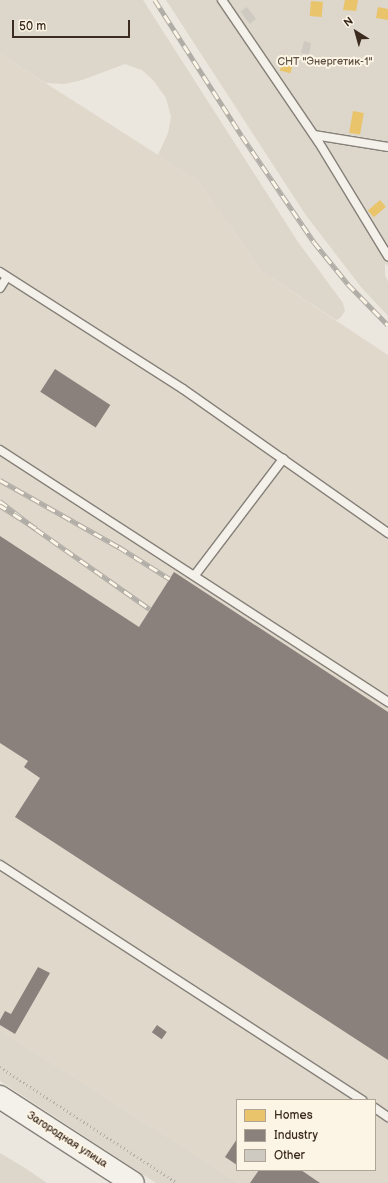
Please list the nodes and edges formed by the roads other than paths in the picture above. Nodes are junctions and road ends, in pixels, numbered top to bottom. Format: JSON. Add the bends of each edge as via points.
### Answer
{"nodes":[{"id":1,"x":222,"y":0,"type":"edge"},
{"id":2,"x":314,"y":135,"type":"junction"},
{"id":3,"x":388,"y":147,"type":"edge"},
{"id":4,"x":388,"y":256,"type":"edge"},
{"id":5,"x":4,"y":275,"type":"edge"},
{"id":6,"x":0,"y":288,"type":"edge"},
{"id":7,"x":0,"y":450,"type":"edge"},
{"id":8,"x":283,"y":459,"type":"junction"},
{"id":9,"x":388,"y":533,"type":"edge"},
{"id":10,"x":194,"y":575,"type":"junction"},
{"id":11,"x":388,"y":702,"type":"edge"},
{"id":12,"x":0,"y":865,"type":"edge"},
{"id":13,"x":0,"y":1097,"type":"edge"},
{"id":14,"x":360,"y":1099,"type":"edge"},
{"id":15,"x":376,"y":1109,"type":"edge"},
{"id":16,"x":388,"y":1117,"type":"edge"},
{"id":17,"x":133,"y":1183,"type":"edge"}],
"edges":[{"from":1,"to":2,"type":"lane"},
{"from":2,"to":3,"type":"lane"},
{"from":2,"to":4,"type":"lane"},
{"from":5,"to":6,"type":"lane"},
{"from":5,"to":8,"type":"lane","via":[[183,389]]},
{"from":7,"to":10,"type":"lane"},
{"from":8,"to":9,"type":"lane"},
{"from":8,"to":10,"type":"lane"},
{"from":10,"to":11,"type":"lane"},
{"from":12,"to":14,"type":"lane"},
{"from":13,"to":17,"type":"street","name":"Загородная улица"},
{"from":15,"to":16,"type":"lane"}]}
